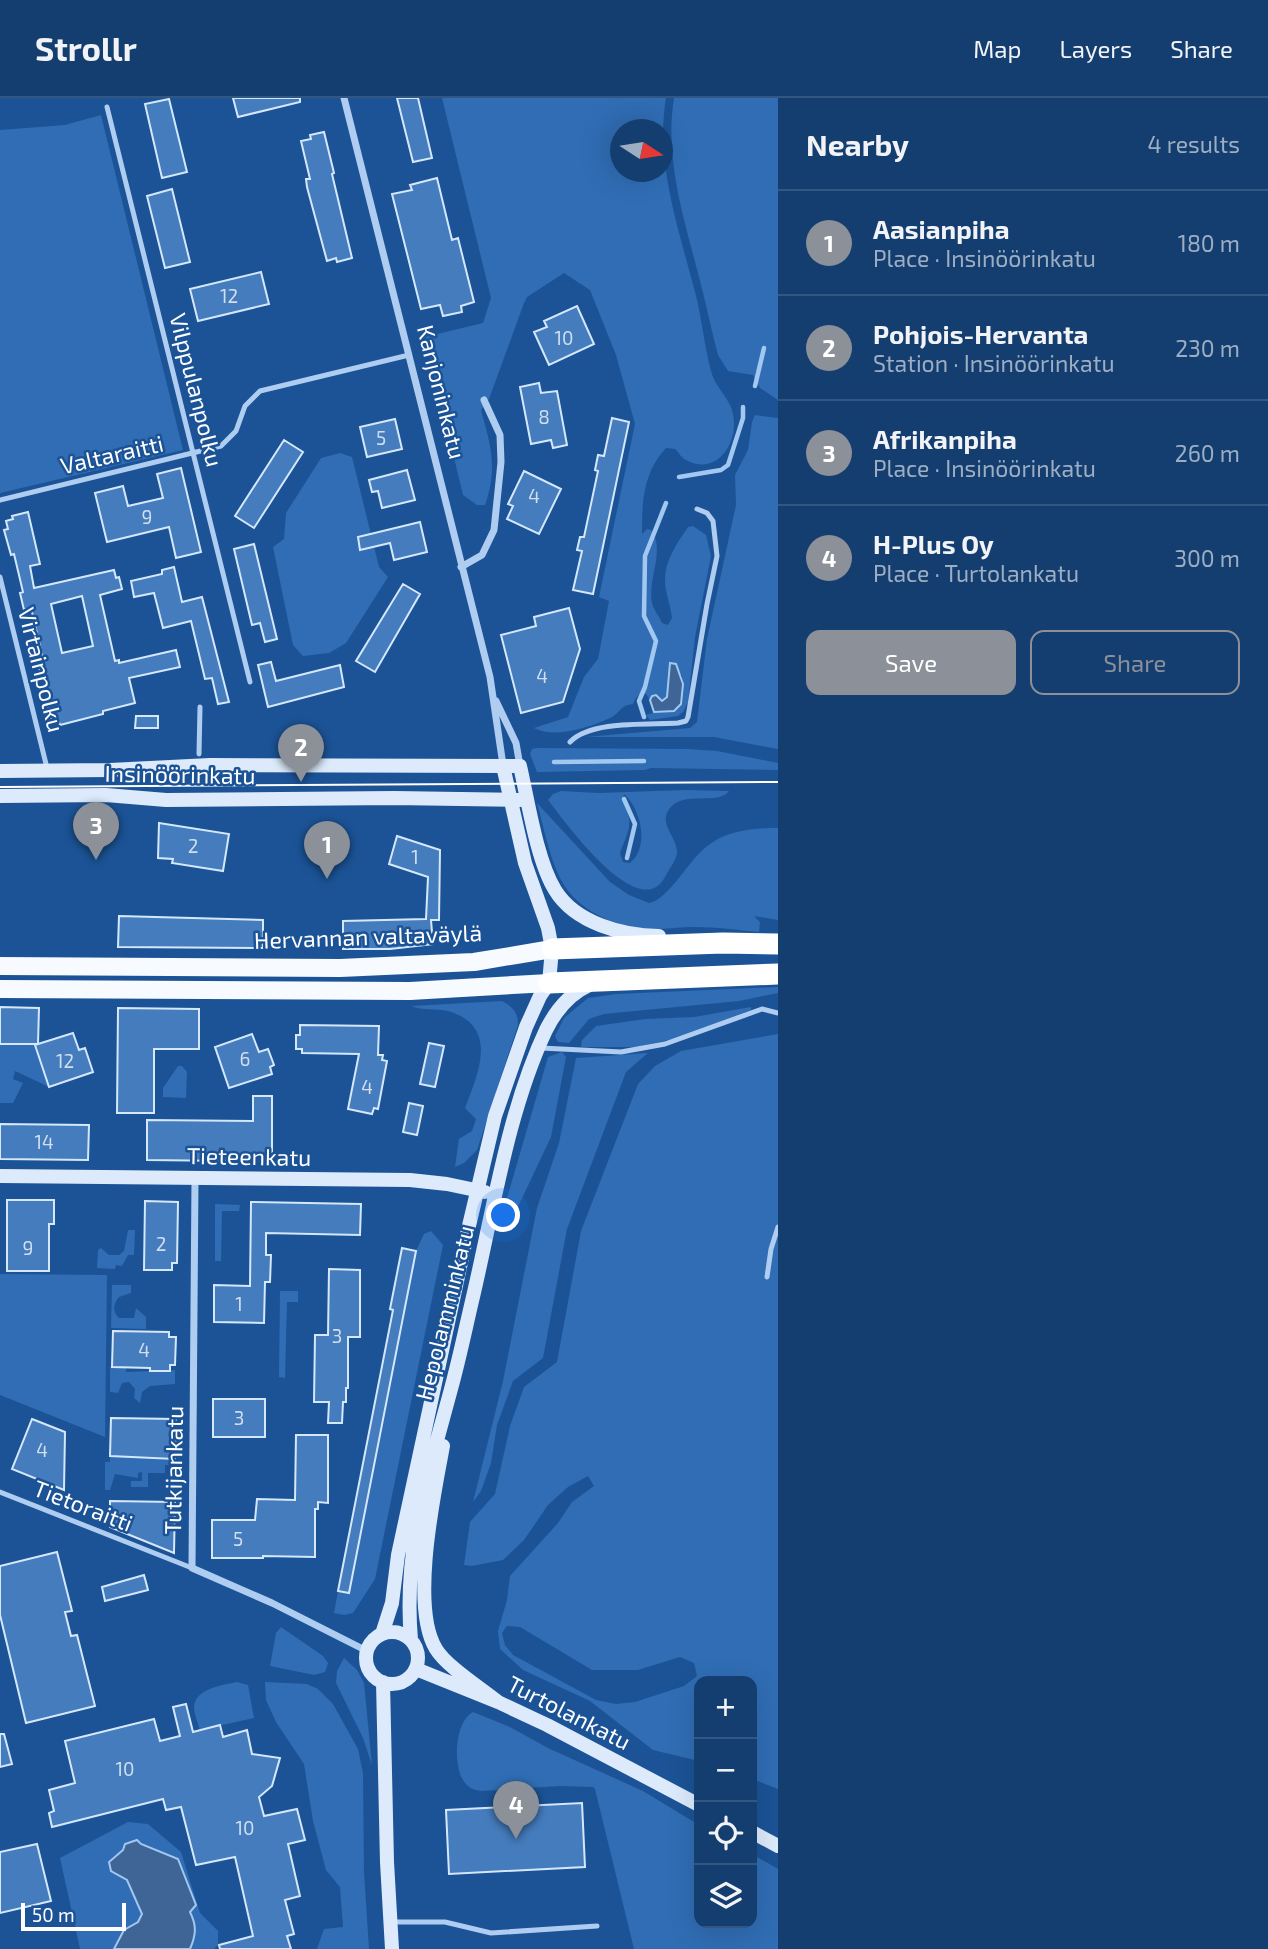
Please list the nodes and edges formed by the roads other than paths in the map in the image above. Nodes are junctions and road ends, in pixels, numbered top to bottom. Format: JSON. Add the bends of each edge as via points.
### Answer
{"nodes":[{"id":1,"x":344,"y":98,"type":"edge"},
{"id":2,"x":107,"y":107,"type":"dead end"},
{"id":3,"x":408,"y":355,"type":"junction"},
{"id":4,"x":484,"y":400,"type":"dead end"},
{"id":5,"x":193,"y":454,"type":"junction"},
{"id":6,"x":0,"y":500,"type":"edge"},
{"id":7,"x":697,"y":509,"type":"dead end"},
{"id":8,"x":461,"y":567,"type":"junction"},
{"id":9,"x":0,"y":577,"type":"edge"},
{"id":10,"x":250,"y":682,"type":"dead end"},
{"id":11,"x":494,"y":696,"type":"junction"},
{"id":12,"x":200,"y":706,"type":"dead end"},
{"id":13,"x":570,"y":742,"type":"dead end"},
{"id":14,"x":199,"y":754,"type":"dead end"},
{"id":15,"x":503,"y":766,"type":"junction"},
{"id":16,"x":520,"y":766,"type":"junction"},
{"id":17,"x":0,"y":771,"type":"edge"},
{"id":18,"x":47,"y":771,"type":"junction"},
{"id":19,"x":0,"y":796,"type":"edge"},
{"id":20,"x":511,"y":800,"type":"junction"},
{"id":21,"x":527,"y":800,"type":"junction"},
{"id":22,"x":723,"y":943,"type":"junction"},
{"id":23,"x":778,"y":944,"type":"edge"},
{"id":24,"x":552,"y":949,"type":"junction"},
{"id":25,"x":0,"y":966,"type":"edge"},
{"id":26,"x":778,"y":974,"type":"edge"},
{"id":27,"x":594,"y":982,"type":"junction"},
{"id":28,"x":549,"y":983,"type":"junction"},
{"id":29,"x":0,"y":989,"type":"edge"},
{"id":30,"x":778,"y":1013,"type":"edge"},
{"id":31,"x":538,"y":1048,"type":"junction"},
{"id":32,"x":0,"y":1176,"type":"edge"},
{"id":33,"x":195,"y":1179,"type":"junction"},
{"id":34,"x":477,"y":1191,"type":"junction"},
{"id":35,"x":496,"y":1195,"type":"junction"},
{"id":36,"x":778,"y":1227,"type":"edge"},
{"id":37,"x":767,"y":1278,"type":"dead end"},
{"id":38,"x":451,"y":1389,"type":"junction"},
{"id":39,"x":0,"y":1492,"type":"edge"},
{"id":40,"x":192,"y":1568,"type":"junction"},
{"id":41,"x":382,"y":1634,"type":"junction"},
{"id":42,"x":411,"y":1640,"type":"junction"},
{"id":43,"x":367,"y":1651,"type":"junction"},
{"id":44,"x":416,"y":1669,"type":"junction"},
{"id":45,"x":383,"y":1682,"type":"junction"},
{"id":46,"x":498,"y":1702,"type":"junction"},
{"id":47,"x":694,"y":1802,"type":"edge"},
{"id":48,"x":757,"y":1835,"type":"edge"},
{"id":49,"x":778,"y":1846,"type":"edge"},
{"id":50,"x":390,"y":1922,"type":"junction"},
{"id":51,"x":597,"y":1926,"type":"dead end"},
{"id":52,"x":392,"y":1949,"type":"edge"}],
"edges":[{"from":1,"to":3,"type":"street","name":"Kanjoninkatu"},
{"from":2,"to":5,"type":"lane","name":"Vilppulanpolku"},
{"from":3,"to":5,"type":"lane","name":"Valtaraitti","via":[[260,391],[245,406],[236,431],[221,446]]},
{"from":3,"to":8,"type":"street","name":"Kanjoninkatu"},
{"from":4,"to":8,"type":"street","via":[[500,435],[494,530],[482,555]]},
{"from":5,"to":6,"type":"lane","name":"Valtaraitti"},
{"from":5,"to":10,"type":"lane","name":"Vilppulanpolku"},
{"from":7,"to":13,"type":"lane","via":[[713,521],[717,556],[686,721],[597,729],[578,734]]},
{"from":8,"to":11,"type":"street","name":"Kanjoninkatu"},
{"from":9,"to":18,"type":"lane","name":"Virtainpolku"},
{"from":11,"to":15,"type":"street","name":"Kanjoninkatu"},
{"from":11,"to":16,"type":"street","name":"Kanjoninkatu","via":[[516,743]]},
{"from":12,"to":14,"type":"lane"},
{"from":15,"to":16,"type":"main road","name":"Insinöörinkatu"},
{"from":15,"to":18,"type":"main road","name":"Insinöörinkatu","via":[[224,765]]},
{"from":15,"to":20,"type":"main road","name":"Kanjoninkatu"},
{"from":16,"to":21,"type":"main road","name":"Kanjoninkatu"},
{"from":17,"to":18,"type":"main road","name":"Insinöörinkatu"},
{"from":19,"to":20,"type":"main road","name":"Insinöörinkatu"},
{"from":20,"to":21,"type":"main road","name":"Insinöörinkatu"},
{"from":20,"to":24,"type":"main road","name":"Kanjoninkatu"},
{"from":21,"to":22,"type":"main road","name":"Kanjoninkatu","via":[[546,872],[556,892],[583,916],[622,933]]},
{"from":22,"to":23,"type":"highway","name":"Hervannan valtaväylä"},
{"from":22,"to":24,"type":"highway","name":"Hervannan valtaväylä"},
{"from":24,"to":25,"type":"main road","name":"Hervannan valtaväylä","via":[[474,962],[340,968]]},
{"from":24,"to":28,"type":"main road","name":"Kanjoninkatu"},
{"from":26,"to":27,"type":"highway"},
{"from":27,"to":28,"type":"highway"},
{"from":27,"to":31,"type":"main road","name":"Hepolamminkatu","via":[[560,1007]]},
{"from":28,"to":29,"type":"main road","via":[[410,991]]},
{"from":28,"to":34,"type":"main road","name":"Hepolamminkatu","via":[[510,1068]]},
{"from":30,"to":31,"type":"lane","via":[[762,1009],[665,1044],[621,1052]]},
{"from":31,"to":35,"type":"main road","name":"Hepolamminkatu"},
{"from":32,"to":33,"type":"main road","name":"Tieteenkatu"},
{"from":33,"to":34,"type":"main road","name":"Tieteenkatu","via":[[410,1180]]},
{"from":33,"to":40,"type":"street","name":"Tutkijankatu"},
{"from":34,"to":35,"type":"main road","name":"Tieteenkatu"},
{"from":34,"to":41,"type":"main road","name":"Hepolamminkatu"},
{"from":35,"to":38,"type":"main road","name":"Hepolamminkatu"},
{"from":36,"to":37,"type":"lane"},
{"from":38,"to":42,"type":"main road","name":"Hepolamminkatu","via":[[425,1478],[413,1545],[408,1608]]},
{"from":38,"to":46,"type":"main road","via":[[429,1540],[427,1628],[436,1651]]},
{"from":39,"to":40,"type":"lane","name":"Tietoraitti"},
{"from":40,"to":43,"type":"street","name":"Tutkijankatu"},
{"from":41,"to":42,"type":"main road","via":[[398,1632]]},
{"from":41,"to":43,"type":"main road"},
{"from":42,"to":44,"type":"main road","via":[[418,1654]]},
{"from":43,"to":45,"type":"main road","via":[[367,1666]]},
{"from":44,"to":45,"type":"main road","via":[[398,1683]]},
{"from":44,"to":46,"type":"main road","name":"Turtolankatu"},
{"from":45,"to":50,"type":"main road"},
{"from":46,"to":47,"type":"main road","name":"Turtolankatu"},
{"from":48,"to":49,"type":"main road"},
{"from":50,"to":51,"type":"lane","via":[[445,1922],[491,1933]]},
{"from":50,"to":52,"type":"main road"}]}
